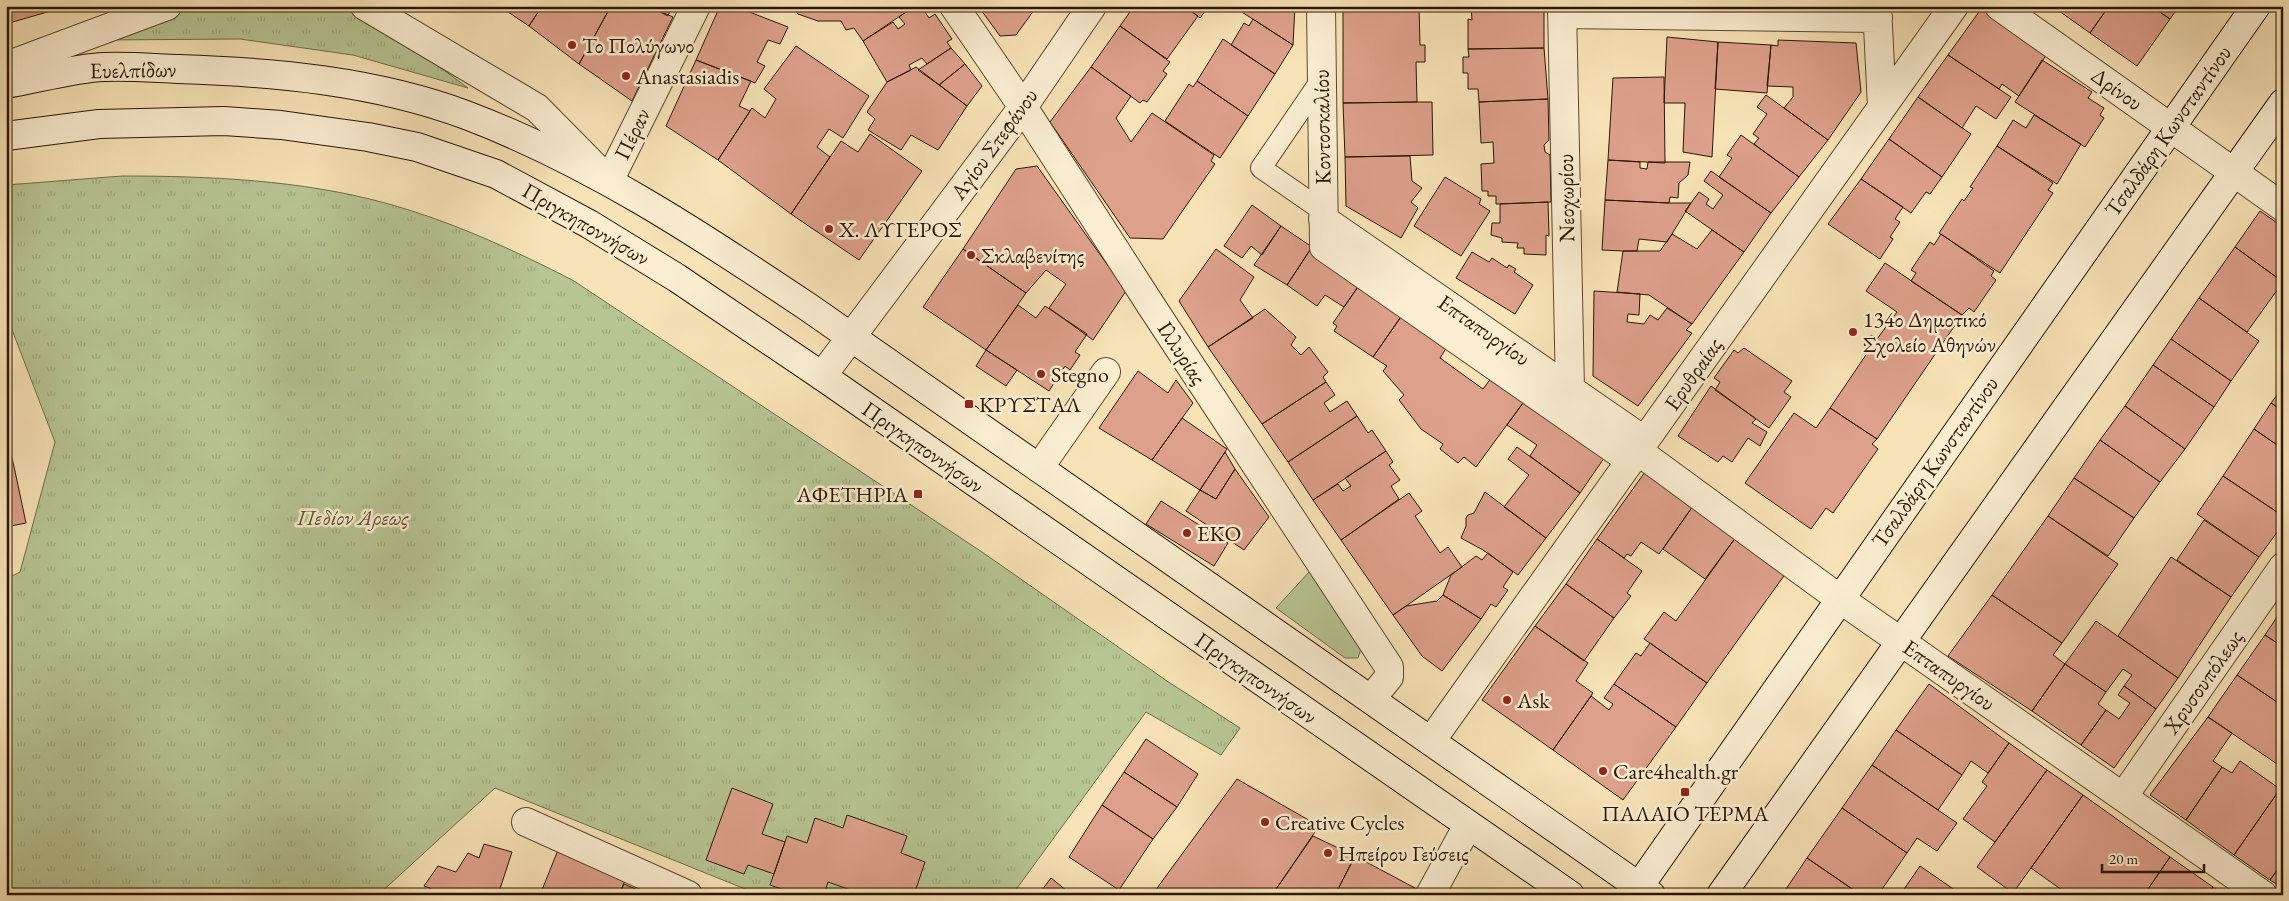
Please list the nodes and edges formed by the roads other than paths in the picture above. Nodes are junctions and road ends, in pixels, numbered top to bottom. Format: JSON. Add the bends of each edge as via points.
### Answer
{"nodes":[{"id":1,"x":167,"y":6,"type":"edge"},
{"id":2,"x":365,"y":6,"type":"edge"},
{"id":3,"x":696,"y":6,"type":"edge"},
{"id":4,"x":954,"y":6,"type":"edge"},
{"id":5,"x":1092,"y":6,"type":"edge"},
{"id":6,"x":1321,"y":6,"type":"edge"},
{"id":7,"x":1954,"y":6,"type":"edge"},
{"id":8,"x":1999,"y":6,"type":"edge"},
{"id":9,"x":2256,"y":6,"type":"edge"},
{"id":10,"x":1562,"y":10,"type":"edge"},
{"id":11,"x":1878,"y":12,"type":"edge"},
{"id":12,"x":6,"y":66,"type":"edge"},
{"id":13,"x":230,"y":71,"type":"joint"},
{"id":14,"x":1321,"y":80,"type":"junction"},
{"id":15,"x":6,"y":84,"type":"edge"},
{"id":16,"x":2283,"y":103,"type":"edge"},
{"id":17,"x":1023,"y":107,"type":"junction"},
{"id":18,"x":1882,"y":107,"type":"junction"},
{"id":19,"x":2170,"y":127,"type":"junction"},
{"id":20,"x":6,"y":136,"type":"edge"},
{"id":21,"x":2233,"y":173,"type":"junction"},
{"id":22,"x":609,"y":181,"type":"junction"},
{"id":23,"x":2283,"y":208,"type":"edge"},
{"id":24,"x":1323,"y":215,"type":"junction"},
{"id":25,"x":1324,"y":248,"type":"joint"},
{"id":26,"x":851,"y":336,"type":"junction"},
{"id":27,"x":1106,"y":372,"type":"dead end"},
{"id":28,"x":822,"y":376,"type":"junction"},
{"id":29,"x":1570,"y":390,"type":"junction"},
{"id":30,"x":1638,"y":451,"type":"junction"},
{"id":31,"x":1039,"y":468,"type":"junction"},
{"id":32,"x":2283,"y":566,"type":"edge"},
{"id":33,"x":1840,"y":598,"type":"junction"},
{"id":34,"x":1900,"y":640,"type":"junction"},
{"id":35,"x":1371,"y":699,"type":"junction"},
{"id":36,"x":1431,"y":741,"type":"junction"},
{"id":37,"x":2123,"y":797,"type":"junction"},
{"id":38,"x":526,"y":822,"type":"dead end"},
{"id":39,"x":1468,"y":824,"type":"junction"},
{"id":40,"x":1641,"y":892,"type":"edge"},
{"id":41,"x":688,"y":895,"type":"edge"},
{"id":42,"x":1430,"y":895,"type":"edge"},
{"id":43,"x":1570,"y":895,"type":"edge"},
{"id":44,"x":1721,"y":895,"type":"edge"},
{"id":45,"x":2263,"y":895,"type":"edge"}],
"edges":[{"from":1,"to":12,"type":"street"},
{"from":2,"to":22,"type":"street","name":"Πριγκηποννήσων","via":[[538,108]]},
{"from":3,"to":22,"type":"street","name":"Πέραν"},
{"from":4,"to":17,"type":"street","name":"Ιλλυρίας"},
{"from":5,"to":17,"type":"street","name":"Αγίου Στεφάνου"},
{"from":6,"to":14,"type":"street","name":"Κοντοσκαλίου"},
{"from":7,"to":18,"type":"street","name":"Ερυθραίας"},
{"from":8,"to":19,"type":"street","name":"Δρίνου"},
{"from":9,"to":19,"type":"street","name":"Τσαλδάρη Κωνσταντίνου"},
{"from":10,"to":11,"type":"street"},
{"from":10,"to":29,"type":"street","name":"Νεοχωρίου"},
{"from":11,"to":18,"type":"street"},
{"from":13,"to":15,"type":"street","name":"Ευελπίδων","via":[[103,67]]},
{"from":13,"to":22,"type":"street","name":"Πριγκηποννήσων","via":[[286,76],[415,99],[510,133]]},
{"from":14,"to":24,"type":"street","name":"Κοντοσκαλίου"},
{"from":14,"to":24,"type":"lane","name":"Επταπυργίου","via":[[1261,168]]},
{"from":16,"to":21,"type":"street"},
{"from":17,"to":26,"type":"street","name":"Αγίου Στεφάνου"},
{"from":17,"to":35,"type":"street","name":"Ιλλυρίας","via":[[1389,667],[1389,677]]},
{"from":18,"to":30,"type":"street","name":"Ερυθραίας"},
{"from":19,"to":21,"type":"street","name":"Δρίνου"},
{"from":19,"to":33,"type":"street","name":"Τσαλδάρη Κωνσταντίνου"},
{"from":20,"to":28,"type":"street","name":"Πριγκηποννήσων","via":[[99,124],[224,121],[280,124],[417,147],[496,174],[629,247]]},
{"from":21,"to":23,"type":"street","name":"Δρίνου"},
{"from":21,"to":34,"type":"street"},
{"from":22,"to":26,"type":"street","name":"Πριγκηποννήσων","via":[[704,237]]},
{"from":24,"to":25,"type":"street","name":"Κοντοσκαλίου"},
{"from":24,"to":29,"type":"street","name":"Επταπυργίου"},
{"from":25,"to":30,"type":"street","name":"Επταπυργίου"},
{"from":26,"to":28,"type":"street","name":"Αγίου Στεφάνου"},
{"from":26,"to":31,"type":"street","name":"Πριγκηποννήσων"},
{"from":27,"to":31,"type":"street"},
{"from":28,"to":39,"type":"street","name":"Πριγκηποννήσων"},
{"from":29,"to":30,"type":"street","name":"Επταπυργίου"},
{"from":30,"to":33,"type":"street","name":"Επταπυργίου"},
{"from":30,"to":36,"type":"street","name":"Ερυθραίας"},
{"from":31,"to":35,"type":"street","name":"Πριγκηποννήσων"},
{"from":32,"to":37,"type":"street","name":"Χρυσουπόλεως"},
{"from":33,"to":34,"type":"street","name":"Επταπυργίου"},
{"from":33,"to":40,"type":"street","name":"Τσαλδάρη Κωνσταντίνου"},
{"from":34,"to":37,"type":"street","name":"Επταπυργίου"},
{"from":34,"to":44,"type":"street"},
{"from":35,"to":36,"type":"street","name":"Πριγκηποννήσων"},
{"from":36,"to":40,"type":"street","name":"Πριγκηποννήσων"},
{"from":37,"to":45,"type":"street","name":"Επταπυργίου"},
{"from":38,"to":41,"type":"street"},
{"from":39,"to":42,"type":"street"},
{"from":39,"to":43,"type":"street","name":"Πριγκηποννήσων"}]}
